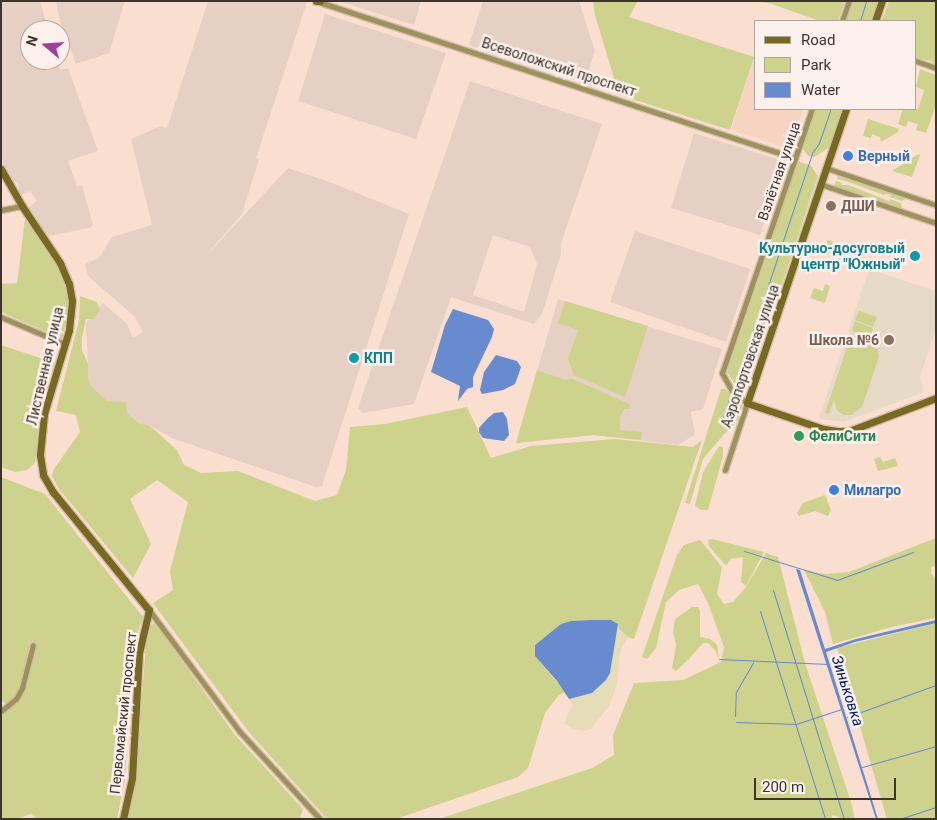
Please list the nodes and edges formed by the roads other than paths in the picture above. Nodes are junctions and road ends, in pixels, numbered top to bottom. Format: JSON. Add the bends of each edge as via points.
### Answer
{"nodes":[{"id":1,"x":849,"y":1,"type":"edge"},
{"id":2,"x":882,"y":1,"type":"edge"},
{"id":3,"x":318,"y":2,"type":"edge"},
{"id":4,"x":842,"y":20,"type":"edge"},
{"id":5,"x":875,"y":20,"type":"edge"},
{"id":6,"x":917,"y":61,"type":"edge"},
{"id":7,"x":936,"y":68,"type":"edge"},
{"id":8,"x":812,"y":110,"type":"edge"},
{"id":9,"x":846,"y":110,"type":"edge"},
{"id":10,"x":795,"y":158,"type":"junction"},
{"id":11,"x":826,"y":168,"type":"junction"},
{"id":12,"x":1,"y":169,"type":"edge"},
{"id":13,"x":820,"y":184,"type":"junction"},
{"id":14,"x":936,"y":205,"type":"edge"},
{"id":15,"x":22,"y":206,"type":"junction"},
{"id":16,"x":1,"y":210,"type":"edge"},
{"id":17,"x":936,"y":223,"type":"edge"},
{"id":18,"x":1,"y":317,"type":"edge"},
{"id":19,"x":65,"y":344,"type":"junction"},
{"id":20,"x":936,"y":398,"type":"edge"},
{"id":21,"x":747,"y":403,"type":"junction"},
{"id":22,"x":725,"y":470,"type":"dead end"},
{"id":23,"x":149,"y":610,"type":"junction"},
{"id":24,"x":33,"y":645,"type":"dead end"},
{"id":25,"x":1,"y":711,"type":"edge"},
{"id":26,"x":123,"y":819,"type":"edge"},
{"id":27,"x":320,"y":819,"type":"edge"}],
"edges":[{"from":1,"to":4,"type":"street"},
{"from":2,"to":5,"type":"street"},
{"from":3,"to":10,"type":"street","name":"Всеволожский проспект"},
{"from":6,"to":7,"type":"street"},
{"from":8,"to":10,"type":"street","name":"Взлётная улица"},
{"from":9,"to":11,"type":"street","name":"Аэропортовская улица"},
{"from":10,"to":21,"type":"street","name":"Взлётная улица","via":[[722,373],[732,391]]},
{"from":11,"to":13,"type":"street","name":"Аэропортовская улица"},
{"from":11,"to":14,"type":"street"},
{"from":12,"to":15,"type":"street","name":"Лиственная улица"},
{"from":13,"to":17,"type":"street"},
{"from":13,"to":21,"type":"street","name":"Аэропортовская улица"},
{"from":15,"to":16,"type":"street"},
{"from":15,"to":19,"type":"street","name":"Лиственная улица","via":[[53,252],[69,284],[72,309]]},
{"from":18,"to":19,"type":"street"},
{"from":19,"to":23,"type":"street","name":"Лиственная улица","via":[[44,414],[40,456],[43,475]]},
{"from":20,"to":21,"type":"street","via":[[837,432]]},
{"from":21,"to":22,"type":"street","name":"Аэропортовская улица"},
{"from":23,"to":26,"type":"street","name":"Первомайский проспект","via":[[139,653],[132,778]]},
{"from":23,"to":27,"type":"street","via":[[240,732]]},
{"from":24,"to":25,"type":"street","via":[[22,688],[16,699]]}]}
